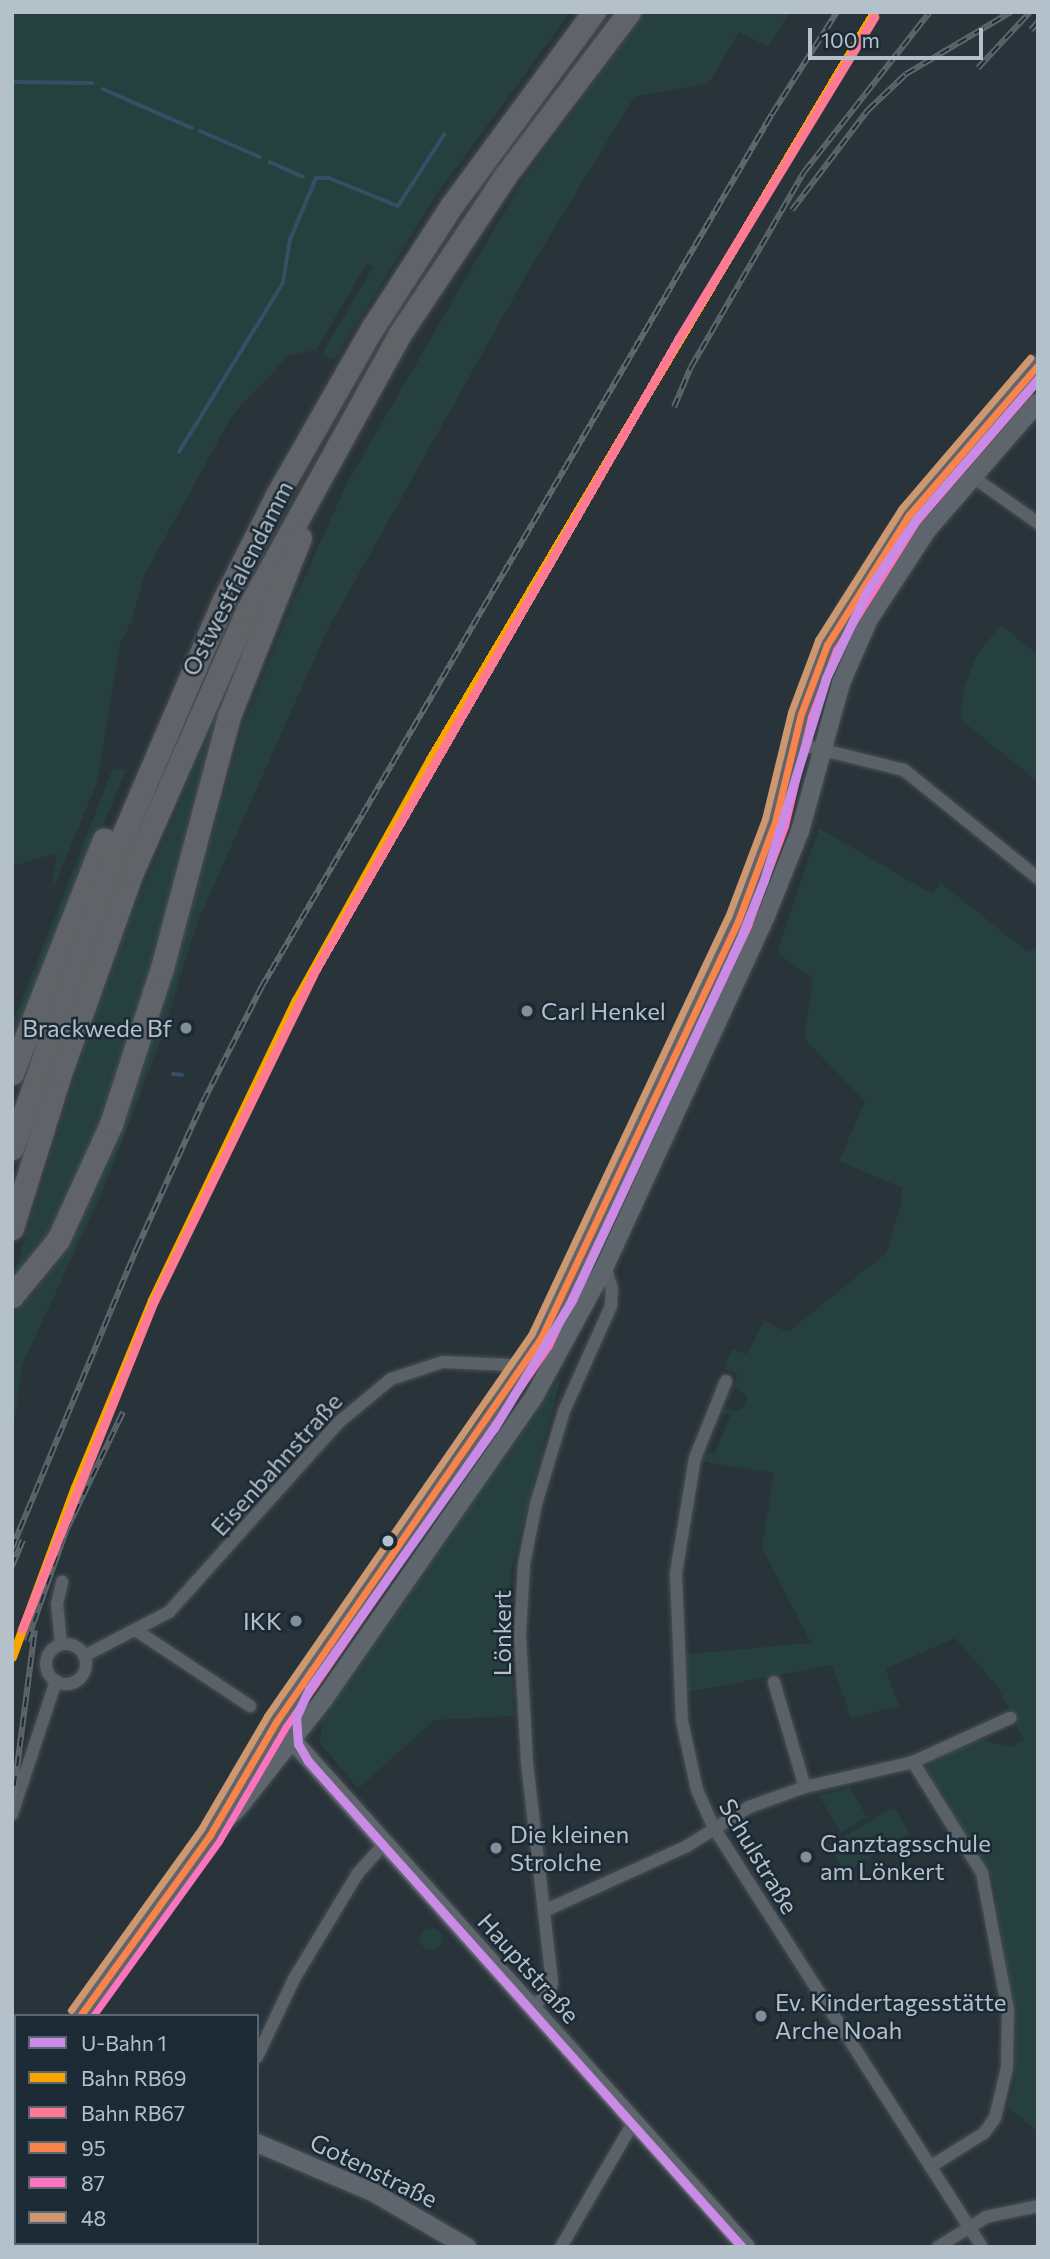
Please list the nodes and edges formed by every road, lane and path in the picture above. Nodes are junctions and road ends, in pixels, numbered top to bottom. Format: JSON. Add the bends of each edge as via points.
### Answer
{"nodes":[{"id":1,"x":594,"y":12,"type":"edge"},
{"id":2,"x":629,"y":12,"type":"edge"},
{"id":3,"x":505,"y":176,"type":"junction"},
{"id":4,"x":1038,"y":365,"type":"edge"},
{"id":5,"x":1038,"y":402,"type":"edge"},
{"id":6,"x":973,"y":477,"type":"junction"},
{"id":7,"x":1038,"y":523,"type":"edge"},
{"id":8,"x":224,"y":600,"type":"junction"},
{"id":9,"x":795,"y":743,"type":"junction"},
{"id":10,"x":821,"y":751,"type":"junction"},
{"id":11,"x":1038,"y":878,"type":"edge"},
{"id":12,"x":12,"y":1073,"type":"edge"},
{"id":13,"x":12,"y":1149,"type":"edge"},
{"id":14,"x":13,"y":1227,"type":"edge"},
{"id":15,"x":605,"y":1266,"type":"junction"},
{"id":16,"x":12,"y":1296,"type":"edge"},
{"id":17,"x":522,"y":1370,"type":"junction"},
{"id":18,"x":726,"y":1381,"type":"dead end"},
{"id":19,"x":62,"y":1582,"type":"dead end"},
{"id":20,"x":137,"y":1631,"type":"junction"},
{"id":21,"x":61,"y":1644,"type":"junction"},
{"id":22,"x":84,"y":1656,"type":"junction"},
{"id":23,"x":56,"y":1681,"type":"junction"},
{"id":24,"x":774,"y":1682,"type":"dead end"},
{"id":25,"x":250,"y":1706,"type":"dead end"},
{"id":26,"x":1010,"y":1718,"type":"dead end"},
{"id":27,"x":276,"y":1722,"type":"junction"},
{"id":28,"x":292,"y":1740,"type":"junction"},
{"id":29,"x":913,"y":1762,"type":"junction"},
{"id":30,"x":805,"y":1787,"type":"junction"},
{"id":31,"x":12,"y":1814,"type":"edge"},
{"id":32,"x":714,"y":1828,"type":"junction"},
{"id":33,"x":210,"y":1835,"type":"junction"},
{"id":34,"x":385,"y":1843,"type":"junction"},
{"id":35,"x":544,"y":1911,"type":"junction"},
{"id":36,"x":531,"y":2007,"type":"junction"},
{"id":37,"x":81,"y":2014,"type":"edge"},
{"id":38,"x":259,"y":2052,"type":"edge"},
{"id":39,"x":634,"y":2121,"type":"junction"},
{"id":40,"x":259,"y":2144,"type":"edge"},
{"id":41,"x":933,"y":2165,"type":"junction"},
{"id":42,"x":1038,"y":2206,"type":"edge"},
{"id":43,"x":968,"y":2224,"type":"junction"},
{"id":44,"x":467,"y":2247,"type":"edge"},
{"id":45,"x":561,"y":2247,"type":"edge"},
{"id":46,"x":746,"y":2247,"type":"edge"},
{"id":47,"x":938,"y":2247,"type":"edge"},
{"id":48,"x":982,"y":2247,"type":"edge"}],
"edges":[{"from":1,"to":8,"type":"highway","name":"Ostwestfalendamm","via":[[452,205],[373,327],[277,495]]},
{"from":2,"to":3,"type":"highway","name":"Ostwestfalendamm"},
{"from":3,"to":14,"type":"highway","name":"Ostwestfalendamm","via":[[351,416],[199,711],[132,872],[60,1074]]},
{"from":3,"to":16,"type":"highway","via":[[480,227],[407,341],[326,483],[229,716],[162,968],[111,1124],[58,1240]]},
{"from":4,"to":9,"type":"street","via":[[909,515],[871,568],[827,645],[803,706]]},
{"from":5,"to":6,"type":"street"},
{"from":6,"to":7,"type":"street"},
{"from":6,"to":10,"type":"street","via":[[912,550],[869,619],[841,682]]},
{"from":8,"to":12,"type":"highway","via":[[189,654],[141,753]]},
{"from":8,"to":13,"type":"highway","name":"Ostwestfalendamm","via":[[115,854]]},
{"from":9,"to":10,"type":"street"},
{"from":9,"to":17,"type":"street","via":[[775,822],[738,921],[595,1231]]},
{"from":10,"to":11,"type":"street","via":[[904,770]]},
{"from":10,"to":15,"type":"street","via":[[800,831],[778,887]]},
{"from":15,"to":28,"type":"street","via":[[565,1344],[503,1444]]},
{"from":15,"to":35,"type":"street","name":"Lönkert","via":[[613,1298],[564,1411],[530,1527],[522,1584],[527,1762]]},
{"from":17,"to":20,"type":"street","name":"Eisenbahnstraße","via":[[509,1365],[443,1362],[391,1379],[338,1423],[169,1612]]},
{"from":17,"to":27,"type":"street"},
{"from":18,"to":32,"type":"street","name":"Schulstraße","via":[[695,1458],[676,1573],[684,1746]]},
{"from":19,"to":21,"type":"street","via":[[57,1604]]},
{"from":20,"to":22,"type":"street","name":"Eisenbahnstraße"},
{"from":20,"to":25,"type":"street"},
{"from":21,"to":22,"type":"street","via":[[75,1646]]},
{"from":21,"to":23,"type":"street","via":[[50,1651],[46,1662]]},
{"from":22,"to":23,"type":"street","via":[[85,1669],[78,1680]]},
{"from":23,"to":31,"type":"street"},
{"from":24,"to":30,"type":"street"},
{"from":26,"to":29,"type":"street"},
{"from":27,"to":28,"type":"street","name":"Hauptstraße"},
{"from":27,"to":33,"type":"street"},
{"from":28,"to":33,"type":"street"},
{"from":28,"to":34,"type":"street","name":"Hauptstraße"},
{"from":29,"to":30,"type":"street"},
{"from":29,"to":41,"type":"street","via":[[982,1873],[1008,2011],[1007,2068],[995,2118],[984,2133]]},
{"from":30,"to":32,"type":"street","via":[[749,1807]]},
{"from":32,"to":35,"type":"street","via":[[687,1846]]},
{"from":32,"to":41,"type":"street","name":"Schulstraße"},
{"from":33,"to":37,"type":"street"},
{"from":34,"to":36,"type":"street","name":"Hauptstraße"},
{"from":34,"to":38,"type":"street","via":[[358,1873],[272,2017]]},
{"from":35,"to":36,"type":"street","name":"Lönkert","via":[[552,1982],[550,1991]]},
{"from":36,"to":39,"type":"street","name":"Hauptstraße"},
{"from":39,"to":45,"type":"street"},
{"from":39,"to":46,"type":"street","name":"Hauptstraße"},
{"from":40,"to":44,"type":"street","name":"Gotenstraße","via":[[374,2193]]},
{"from":41,"to":43,"type":"street","name":"Schulstraße"},
{"from":42,"to":43,"type":"street"},
{"from":43,"to":47,"type":"street"},
{"from":43,"to":48,"type":"street","name":"Schulstraße"}]}
